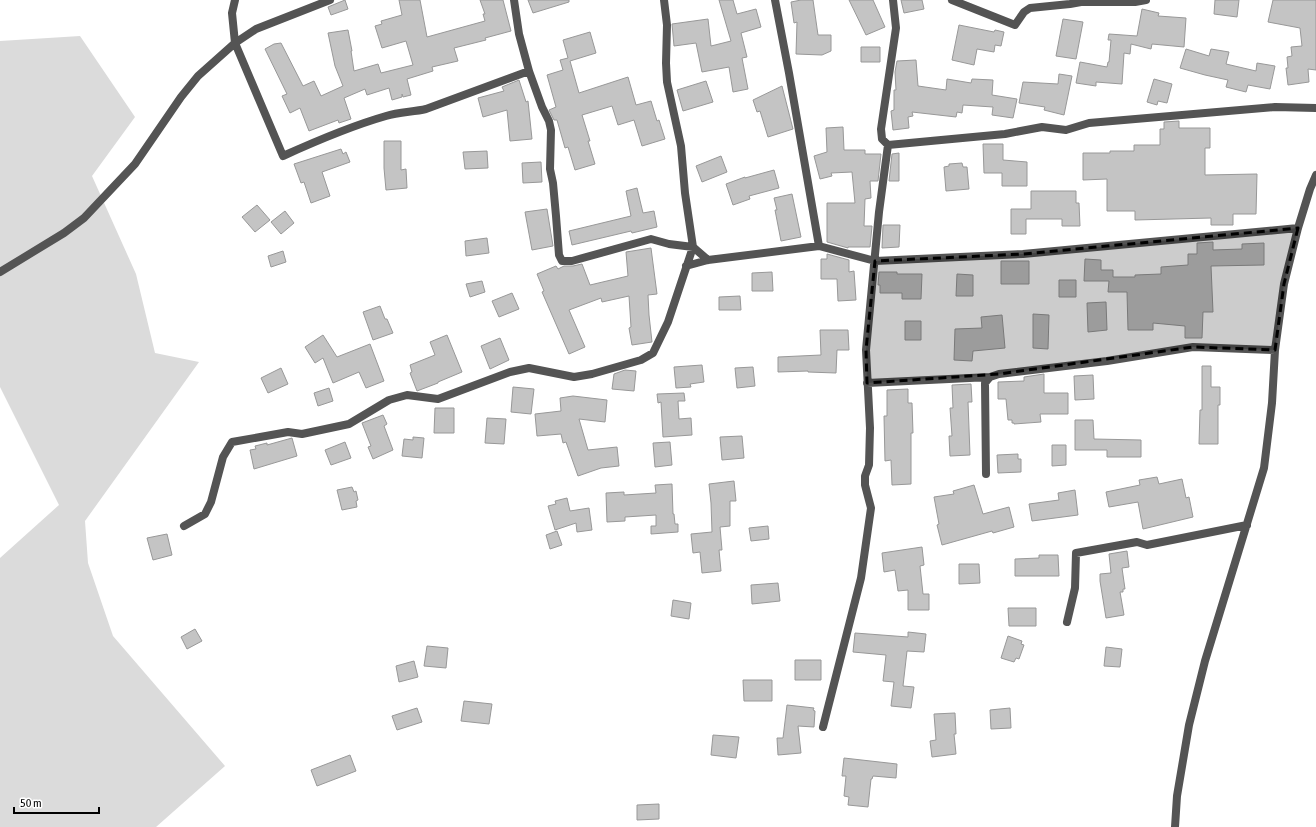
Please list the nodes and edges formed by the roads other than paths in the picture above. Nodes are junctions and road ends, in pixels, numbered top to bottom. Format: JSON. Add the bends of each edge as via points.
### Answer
{"nodes":[{"id":1,"x":235,"y":0,"type":"edge"},
{"id":2,"x":330,"y":0,"type":"edge"},
{"id":3,"x":514,"y":0,"type":"edge"},
{"id":4,"x":664,"y":0,"type":"edge"},
{"id":5,"x":775,"y":0,"type":"edge"},
{"id":6,"x":893,"y":0,"type":"edge"},
{"id":7,"x":952,"y":0,"type":"edge"},
{"id":8,"x":1146,"y":0,"type":"edge"},
{"id":9,"x":235,"y":43,"type":"junction"},
{"id":10,"x":529,"y":71,"type":"junction"},
{"id":11,"x":1316,"y":108,"type":"edge"},
{"id":12,"x":888,"y":144,"type":"junction"},
{"id":13,"x":1316,"y":175,"type":"edge"},
{"id":14,"x":1298,"y":228,"type":"junction"},
{"id":15,"x":819,"y":246,"type":"junction"},
{"id":16,"x":694,"y":247,"type":"junction"},
{"id":17,"x":708,"y":260,"type":"junction"},
{"id":18,"x":875,"y":261,"type":"junction"},
{"id":19,"x":686,"y":266,"type":"junction"},
{"id":20,"x":0,"y":272,"type":"edge"},
{"id":21,"x":1275,"y":350,"type":"junction"},
{"id":22,"x":990,"y":377,"type":"junction"},
{"id":23,"x":867,"y":383,"type":"junction"},
{"id":24,"x":986,"y":474,"type":"dead end"},
{"id":25,"x":1247,"y":525,"type":"junction"},
{"id":26,"x":184,"y":526,"type":"dead end"},
{"id":27,"x":1067,"y":622,"type":"dead end"},
{"id":28,"x":823,"y":727,"type":"dead end"},
{"id":29,"x":1175,"y":827,"type":"edge"}],
"edges":[{"from":1,"to":9,"type":"street","via":[[232,13]]},
{"from":2,"to":9,"type":"street","via":[[256,30]]},
{"from":3,"to":10,"type":"street","via":[[519,34]]},
{"from":4,"to":16,"type":"street","via":[[667,25],[667,82],[681,146],[685,193]]},
{"from":5,"to":15,"type":"street"},
{"from":6,"to":12,"type":"street","via":[[896,28],[881,129],[882,139]]},
{"from":7,"to":8,"type":"street","via":[[1015,26],[1024,12],[1030,8],[1081,2]]},
{"from":9,"to":10,"type":"street","via":[[283,156],[365,122],[388,115],[426,109]]},
{"from":9,"to":20,"type":"street","via":[[198,76],[135,164],[84,218]]},
{"from":10,"to":16,"type":"street","via":[[551,130],[550,169],[559,255],[562,261],[572,261],[651,239]]},
{"from":11,"to":12,"type":"street","via":[[1275,107],[1089,123],[1066,130],[1042,127],[1005,134]]},
{"from":12,"to":18,"type":"street"},
{"from":13,"to":14,"type":"street"},
{"from":14,"to":18,"type":"street","via":[[1023,254]]},
{"from":14,"to":21,"type":"street","via":[[1284,284]]},
{"from":15,"to":17,"type":"street"},
{"from":15,"to":18,"type":"street"},
{"from":16,"to":17,"type":"street"},
{"from":16,"to":19,"type":"street"},
{"from":17,"to":19,"type":"street"},
{"from":18,"to":23,"type":"street","via":[[866,350]]},
{"from":19,"to":26,"type":"street","via":[[660,341],[653,353],[641,360],[574,377],[529,368],[510,372],[438,399],[407,395],[390,400],[349,424],[302,434],[288,432],[232,442],[223,457],[206,514]]},
{"from":21,"to":22,"type":"street","via":[[1192,347]]},
{"from":21,"to":25,"type":"street","via":[[1264,468]]},
{"from":22,"to":23,"type":"street"},
{"from":22,"to":24,"type":"street","via":[[985,383]]},
{"from":23,"to":28,"type":"street","via":[[870,428],[869,465],[865,485],[871,508],[861,578]]},
{"from":25,"to":27,"type":"street","via":[[1147,545],[1137,542],[1076,553],[1075,588]]},
{"from":25,"to":29,"type":"street","via":[[1205,661],[1189,725],[1177,796]]}]}
